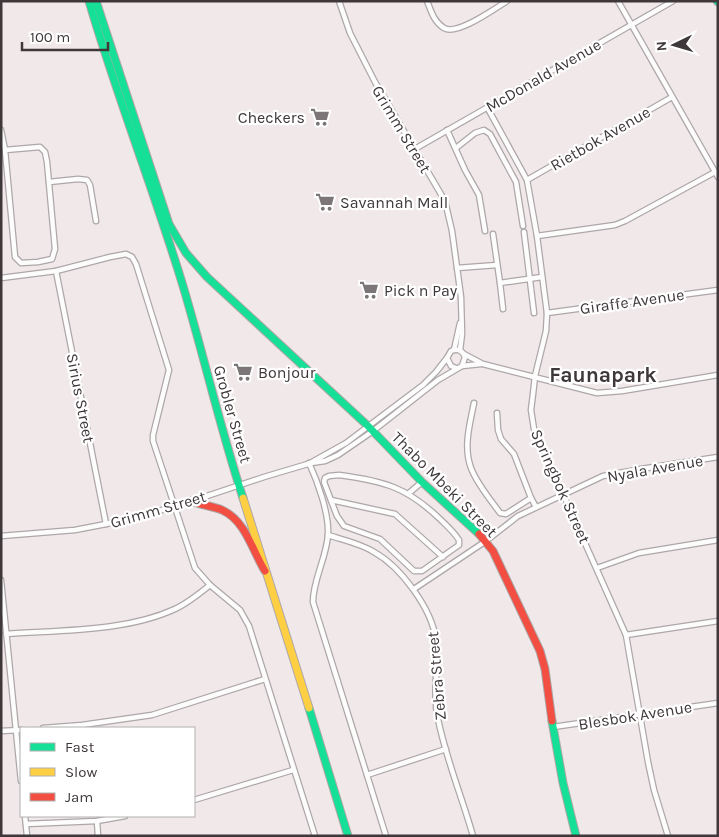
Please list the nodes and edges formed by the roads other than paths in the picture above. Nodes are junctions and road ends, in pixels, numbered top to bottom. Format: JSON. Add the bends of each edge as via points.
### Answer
{"nodes":[{"id":1,"x":89,"y":1,"type":"edge"},
{"id":2,"x":96,"y":1,"type":"edge"},
{"id":3,"x":339,"y":1,"type":"edge"},
{"id":4,"x":427,"y":1,"type":"edge"},
{"id":5,"x":507,"y":1,"type":"edge"},
{"id":6,"x":618,"y":1,"type":"edge"},
{"id":7,"x":673,"y":1,"type":"edge"},
{"id":8,"x":631,"y":25,"type":"junction"},
{"id":9,"x":672,"y":97,"type":"junction"},
{"id":10,"x":487,"y":106,"type":"junction"},
{"id":11,"x":1,"y":130,"type":"edge"},
{"id":12,"x":447,"y":130,"type":"junction"},
{"id":13,"x":456,"y":148,"type":"junction"},
{"id":14,"x":5,"y":150,"type":"junction"},
{"id":15,"x":413,"y":150,"type":"junction"},
{"id":16,"x":716,"y":175,"type":"edge"},
{"id":17,"x":527,"y":180,"type":"junction"},
{"id":18,"x":50,"y":182,"type":"junction"},
{"id":19,"x":150,"y":182,"type":"junction"},
{"id":20,"x":96,"y":221,"type":"dead end"},
{"id":21,"x":169,"y":224,"type":"junction"},
{"id":22,"x":523,"y":226,"type":"dead end"},
{"id":23,"x":485,"y":231,"type":"dead end"},
{"id":24,"x":524,"y":232,"type":"dead end"},
{"id":25,"x":493,"y":234,"type":"dead end"},
{"id":26,"x":537,"y":236,"type":"junction"},
{"id":27,"x":497,"y":264,"type":"junction"},
{"id":28,"x":457,"y":268,"type":"junction"},
{"id":29,"x":56,"y":271,"type":"junction"},
{"id":30,"x":1,"y":278,"type":"edge"},
{"id":31,"x":542,"y":278,"type":"junction"},
{"id":32,"x":529,"y":279,"type":"junction"},
{"id":33,"x":500,"y":283,"type":"junction"},
{"id":34,"x":182,"y":287,"type":"junction"},
{"id":35,"x":718,"y":290,"type":"edge"},
{"id":36,"x":503,"y":309,"type":"dead end"},
{"id":37,"x":534,"y":313,"type":"dead end"},
{"id":38,"x":547,"y":313,"type":"junction"},
{"id":39,"x":457,"y":350,"type":"junction"},
{"id":40,"x":464,"y":354,"type":"junction"},
{"id":41,"x":447,"y":358,"type":"junction"},
{"id":42,"x":483,"y":364,"type":"junction"},
{"id":43,"x":462,"y":366,"type":"junction"},
{"id":44,"x":456,"y":368,"type":"junction"},
{"id":45,"x":718,"y":375,"type":"edge"},
{"id":46,"x":535,"y":376,"type":"junction"},
{"id":47,"x":474,"y":403,"type":"dead end"},
{"id":48,"x":496,"y":413,"type":"dead end"},
{"id":49,"x":370,"y":429,"type":"junction"},
{"id":50,"x":718,"y":457,"type":"edge"},
{"id":51,"x":310,"y":463,"type":"junction"},
{"id":52,"x":422,"y":482,"type":"junction"},
{"id":53,"x":239,"y":484,"type":"junction"},
{"id":54,"x":409,"y":493,"type":"junction"},
{"id":55,"x":564,"y":493,"type":"junction"},
{"id":56,"x":531,"y":498,"type":"junction"},
{"id":57,"x":332,"y":500,"type":"junction"},
{"id":58,"x":191,"y":501,"type":"junction"},
{"id":59,"x":174,"y":507,"type":"junction"},
{"id":60,"x":536,"y":507,"type":"junction"},
{"id":61,"x":106,"y":524,"type":"junction"},
{"id":62,"x":328,"y":535,"type":"junction"},
{"id":63,"x":1,"y":536,"type":"edge"},
{"id":64,"x":718,"y":540,"type":"edge"},
{"id":65,"x":486,"y":541,"type":"junction"},
{"id":66,"x":443,"y":557,"type":"junction"},
{"id":67,"x":597,"y":568,"type":"junction"},
{"id":68,"x":268,"y":574,"type":"junction"},
{"id":69,"x":1,"y":580,"type":"edge"},
{"id":70,"x":210,"y":586,"type":"junction"},
{"id":71,"x":414,"y":590,"type":"junction"},
{"id":72,"x":718,"y":621,"type":"edge"},
{"id":73,"x":6,"y":634,"type":"junction"},
{"id":74,"x":626,"y":635,"type":"junction"},
{"id":75,"x":265,"y":679,"type":"junction"},
{"id":76,"x":718,"y":703,"type":"edge"},
{"id":77,"x":638,"y":714,"type":"junction"},
{"id":78,"x":56,"y":727,"type":"edge"},
{"id":79,"x":552,"y":727,"type":"junction"},
{"id":80,"x":19,"y":730,"type":"edge"},
{"id":81,"x":1,"y":732,"type":"edge"},
{"id":82,"x":446,"y":749,"type":"junction"},
{"id":83,"x":20,"y":756,"type":"edge"},
{"id":84,"x":293,"y":770,"type":"junction"},
{"id":85,"x":367,"y":775,"type":"junction"},
{"id":86,"x":195,"y":800,"type":"edge"},
{"id":87,"x":25,"y":817,"type":"edge"},
{"id":88,"x":119,"y":817,"type":"edge"},
{"id":89,"x":97,"y":821,"type":"junction"},
{"id":90,"x":26,"y":824,"type":"junction"},
{"id":91,"x":27,"y":836,"type":"edge"},
{"id":92,"x":98,"y":836,"type":"edge"},
{"id":93,"x":314,"y":836,"type":"edge"},
{"id":94,"x":348,"y":836,"type":"edge"},
{"id":95,"x":386,"y":836,"type":"edge"},
{"id":96,"x":473,"y":836,"type":"edge"},
{"id":97,"x":576,"y":836,"type":"edge"},
{"id":98,"x":668,"y":836,"type":"edge"}],
"edges":[{"from":1,"to":19,"type":"main road","name":"Grobler Street","via":[[110,72]]},
{"from":2,"to":21,"type":"main road"},
{"from":3,"to":15,"type":"street","name":"Grimm Street","via":[[356,47]]},
{"from":4,"to":5,"type":"street","via":[[438,23],[454,30]]},
{"from":6,"to":8,"type":"street"},
{"from":7,"to":8,"type":"street","name":"McDonald Avenue"},
{"from":8,"to":9,"type":"street"},
{"from":8,"to":10,"type":"street","name":"McDonald Avenue"},
{"from":9,"to":16,"type":"street"},
{"from":9,"to":17,"type":"street","name":"Rietbok Avenue"},
{"from":10,"to":12,"type":"street","name":"McDonald Avenue"},
{"from":10,"to":17,"type":"street","name":"Springbok Street"},
{"from":11,"to":14,"type":"street"},
{"from":12,"to":13,"type":"street"},
{"from":12,"to":15,"type":"street","name":"McDonald Avenue"},
{"from":13,"to":22,"type":"street","via":[[479,132],[484,130],[490,134],[516,182]]},
{"from":13,"to":23,"type":"street","via":[[479,195]]},
{"from":14,"to":18,"type":"street","via":[[43,149]]},
{"from":14,"to":18,"type":"street","via":[[14,255],[21,263],[47,261],[55,256]]},
{"from":15,"to":28,"type":"street","name":"Grimm Street","via":[[445,201]]},
{"from":16,"to":26,"type":"street","via":[[624,222]]},
{"from":17,"to":26,"type":"street","name":"Springbok Street"},
{"from":18,"to":20,"type":"street","via":[[88,180]]},
{"from":19,"to":21,"type":"main road"},
{"from":19,"to":34,"type":"main road","name":"Grobler Street"},
{"from":21,"to":34,"type":"main road"},
{"from":21,"to":49,"type":"main road","name":"Thabo Mbeki Street","via":[[186,253],[207,277]]},
{"from":24,"to":32,"type":"street"},
{"from":25,"to":27,"type":"street"},
{"from":26,"to":31,"type":"street","name":"Springbok Street"},
{"from":27,"to":28,"type":"street"},
{"from":27,"to":33,"type":"street"},
{"from":28,"to":39,"type":"street","name":"Grimm Street","via":[[461,297]]},
{"from":29,"to":30,"type":"street"},
{"from":29,"to":59,"type":"street","via":[[129,254],[138,268],[168,365],[169,377],[153,437]]},
{"from":29,"to":61,"type":"street","name":"Sirius Street"},
{"from":31,"to":32,"type":"street"},
{"from":31,"to":38,"type":"street","name":"Springbok Street"},
{"from":32,"to":33,"type":"street"},
{"from":32,"to":37,"type":"street"},
{"from":33,"to":36,"type":"street"},
{"from":34,"to":53,"type":"main road","name":"Grobler Street"},
{"from":35,"to":38,"type":"street","name":"Giraffe Avenue"},
{"from":38,"to":46,"type":"street","name":"Springbok Street"},
{"from":39,"to":40,"type":"street"},
{"from":39,"to":41,"type":"street","via":[[449,353]]},
{"from":40,"to":42,"type":"street"},
{"from":40,"to":43,"type":"street"},
{"from":41,"to":44,"type":"street"},
{"from":41,"to":49,"type":"street","name":"Grimm Street","via":[[423,385]]},
{"from":42,"to":43,"type":"street"},
{"from":42,"to":46,"type":"street"},
{"from":43,"to":44,"type":"street"},
{"from":44,"to":49,"type":"street","name":"Grimm Street"},
{"from":45,"to":46,"type":"street","via":[[607,393],[586,391]]},
{"from":46,"to":55,"type":"street","name":"Springbok Street","via":[[531,410],[534,429]]},
{"from":47,"to":56,"type":"street","via":[[468,449],[475,477],[500,513],[506,514]]},
{"from":48,"to":56,"type":"street","via":[[501,440],[514,454]]},
{"from":49,"to":51,"type":"street","name":"Grimm Street"},
{"from":49,"to":52,"type":"main road","name":"Thabo Mbeki Street"},
{"from":50,"to":55,"type":"street","name":"Nyala Avenue","via":[[604,476]]},
{"from":51,"to":53,"type":"street","name":"Grimm Street"},
{"from":51,"to":62,"type":"street","via":[[324,506]]},
{"from":52,"to":54,"type":"street"},
{"from":52,"to":65,"type":"main road","name":"Thabo Mbeki Street"},
{"from":53,"to":58,"type":"street","name":"Grimm Street"},
{"from":53,"to":68,"type":"main road","name":"Grobler Street"},
{"from":54,"to":57,"type":"street","via":[[374,481],[335,475],[324,480]]},
{"from":54,"to":66,"type":"street","via":[[460,540],[459,545]]},
{"from":55,"to":60,"type":"street","name":"Nyala Avenue"},
{"from":55,"to":67,"type":"street","name":"Springbok Street"},
{"from":56,"to":60,"type":"street"},
{"from":57,"to":66,"type":"street","via":[[395,514]]},
{"from":57,"to":66,"type":"street","via":[[344,526],[380,539],[414,571],[421,572]]},
{"from":58,"to":59,"type":"street","name":"Grimm Street"},
{"from":58,"to":68,"type":"main road","via":[[220,509],[237,520],[246,532],[258,562]]},
{"from":59,"to":61,"type":"street","name":"Grimm Street"},
{"from":59,"to":70,"type":"street","via":[[195,568]]},
{"from":60,"to":65,"type":"street","name":"Nyala Avenue","via":[[518,516]]},
{"from":61,"to":63,"type":"street","name":"Grimm Street"},
{"from":62,"to":71,"type":"street","name":"Zebra Street","via":[[376,552]]},
{"from":62,"to":85,"type":"street","via":[[313,602]]},
{"from":64,"to":67,"type":"street","via":[[639,553]]},
{"from":65,"to":71,"type":"street","name":"Nyala Avenue"},
{"from":65,"to":79,"type":"main road","name":"Thabo Mbeki Street","via":[[500,562],[540,651]]},
{"from":67,"to":74,"type":"street","name":"Springbok Street"},
{"from":68,"to":94,"type":"main road","name":"Grobler Street"},
{"from":69,"to":73,"type":"street"},
{"from":70,"to":73,"type":"street","via":[[177,608],[138,621]]},
{"from":70,"to":75,"type":"street","via":[[243,614]]},
{"from":71,"to":82,"type":"street","name":"Zebra Street","via":[[434,632],[436,709]]},
{"from":72,"to":74,"type":"street"},
{"from":73,"to":80,"type":"street"},
{"from":74,"to":77,"type":"street","name":"Springbok Street"},
{"from":75,"to":78,"type":"street","via":[[152,715]]},
{"from":75,"to":84,"type":"street"},
{"from":76,"to":77,"type":"street","name":"Blesbok Avenue"},
{"from":77,"to":79,"type":"street","name":"Blesbok Avenue"},
{"from":77,"to":98,"type":"street","name":"Springbok Street","via":[[654,790]]},
{"from":79,"to":97,"type":"main road","name":"Thabo Mbeki Street"},
{"from":80,"to":81,"type":"street"},
{"from":80,"to":83,"type":"street"},
{"from":82,"to":85,"type":"street"},
{"from":82,"to":96,"type":"street","name":"Zebra Street"},
{"from":84,"to":86,"type":"street"},
{"from":84,"to":93,"type":"street"},
{"from":85,"to":95,"type":"street"},
{"from":87,"to":90,"type":"street"},
{"from":88,"to":89,"type":"street"},
{"from":89,"to":90,"type":"street"},
{"from":89,"to":92,"type":"street"},
{"from":90,"to":91,"type":"street"}]}
